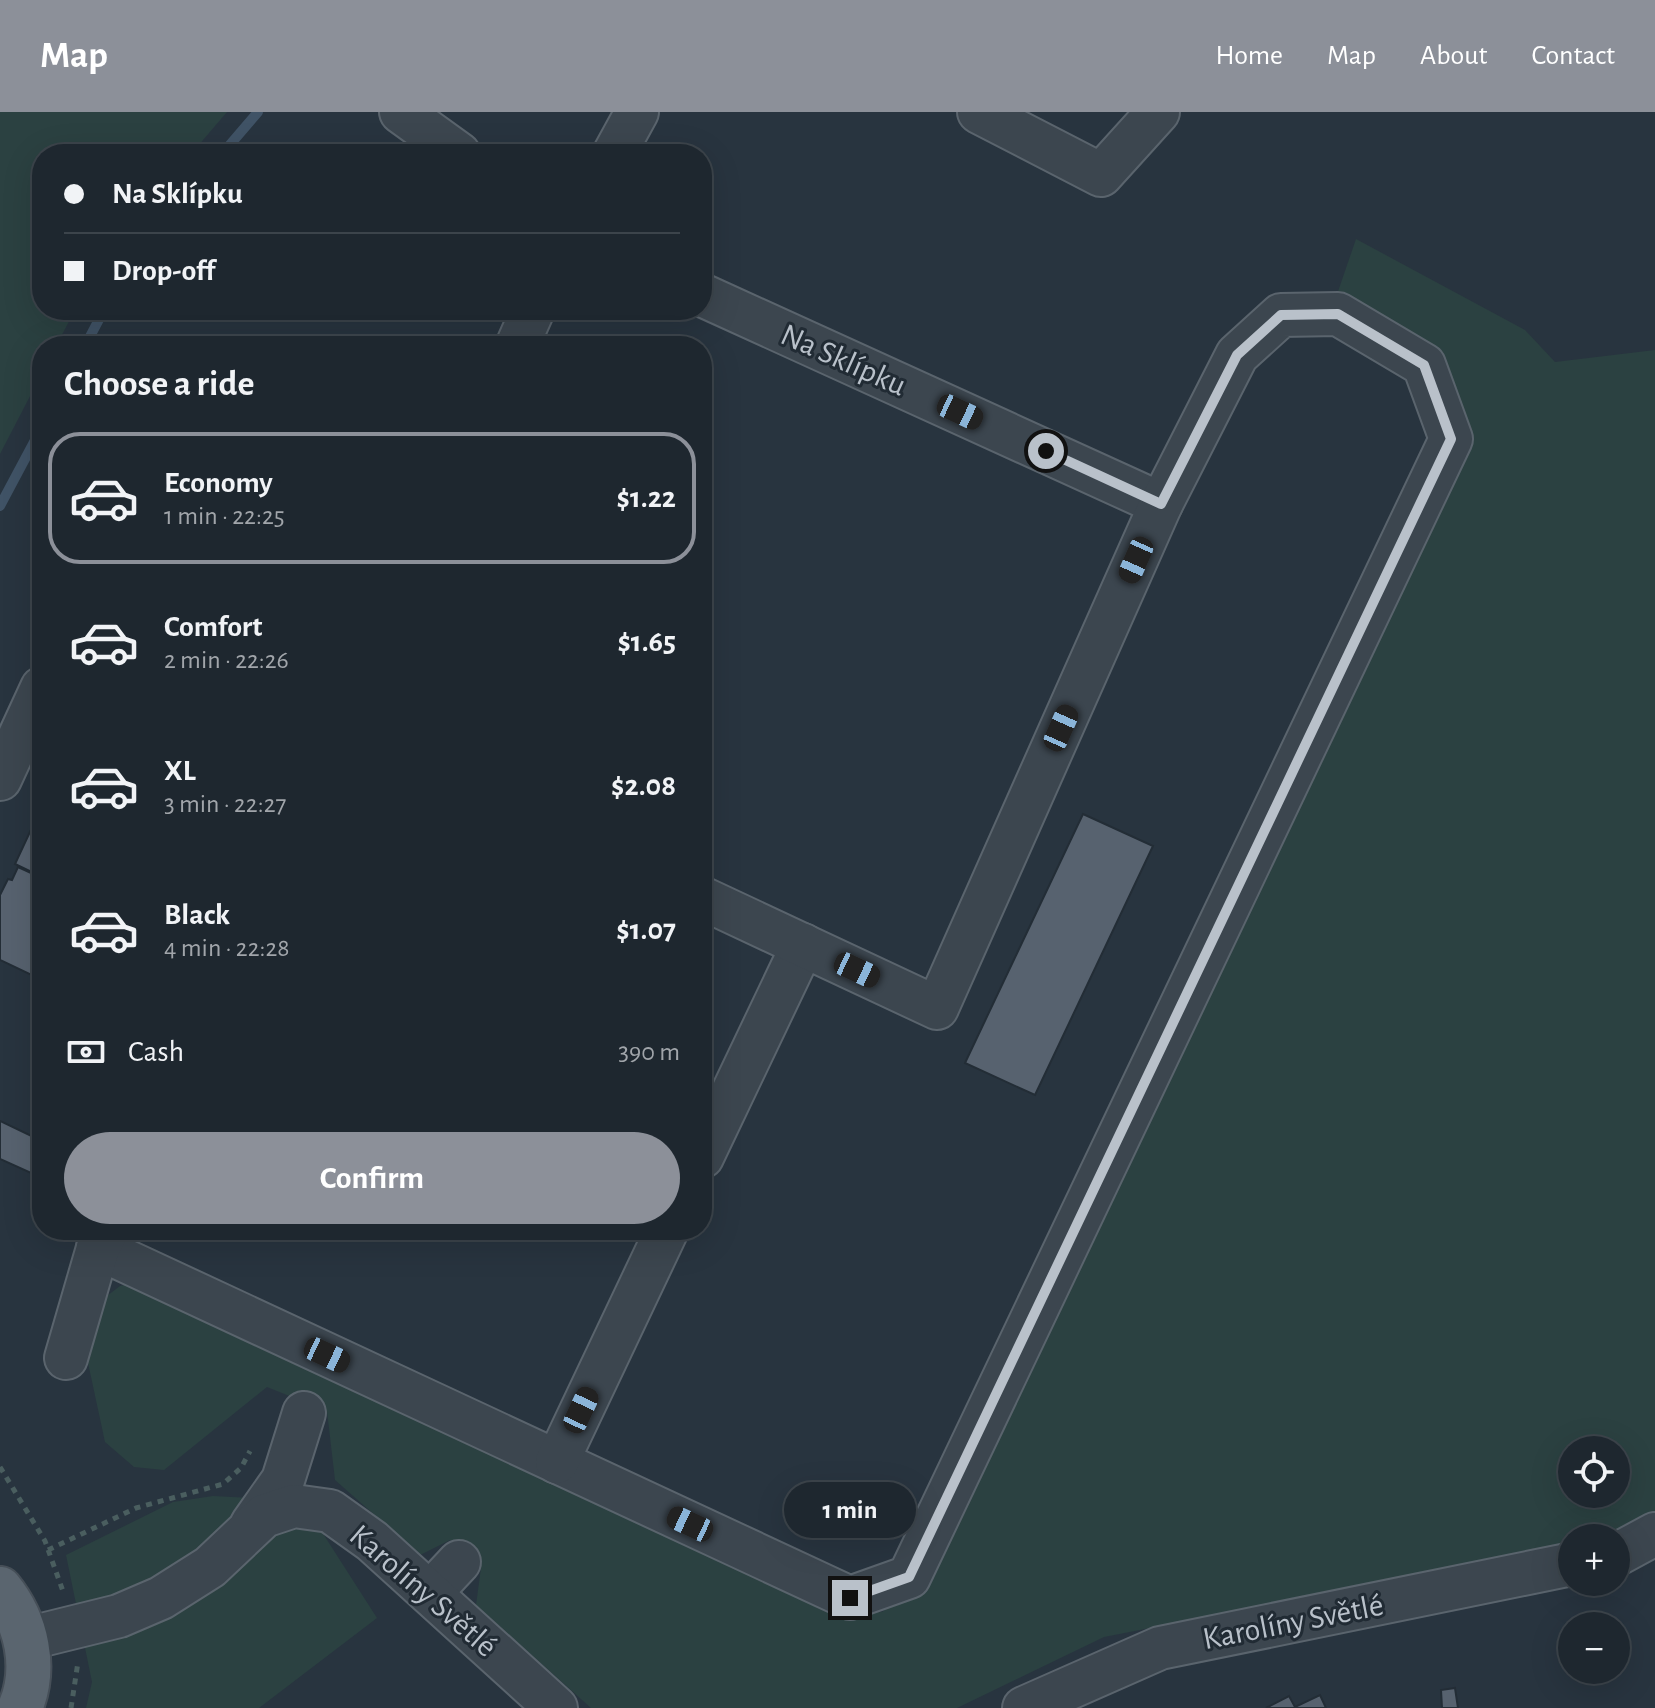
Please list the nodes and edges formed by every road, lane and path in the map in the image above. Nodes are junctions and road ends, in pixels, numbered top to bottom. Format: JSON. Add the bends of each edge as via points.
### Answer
{"nodes":[{"id":1,"x":401,"y":112,"type":"edge"},
{"id":2,"x":637,"y":112,"type":"edge"},
{"id":3,"x":979,"y":112,"type":"edge"},
{"id":4,"x":1158,"y":112,"type":"edge"},
{"id":5,"x":445,"y":144,"type":"edge"},
{"id":6,"x":619,"y":144,"type":"edge"},
{"id":7,"x":712,"y":300,"type":"edge"},
{"id":8,"x":1161,"y":504,"type":"junction"},
{"id":9,"x":32,"y":710,"type":"edge"},
{"id":10,"x":0,"y":779,"type":"edge"},
{"id":11,"x":712,"y":903,"type":"edge"},
{"id":12,"x":803,"y":945,"type":"junction"},
{"id":13,"x":712,"y":1136,"type":"edge"},
{"id":14,"x":103,"y":1240,"type":"edge"},
{"id":15,"x":105,"y":1240,"type":"edge"},
{"id":16,"x":662,"y":1240,"type":"edge"},
{"id":17,"x":66,"y":1358,"type":"dead end"},
{"id":18,"x":304,"y":1413,"type":"dead end"},
{"id":19,"x":256,"y":1440,"type":"dead end"},
{"id":20,"x":557,"y":1462,"type":"junction"},
{"id":21,"x":0,"y":1467,"type":"edge"},
{"id":22,"x":1655,"y":1534,"type":"edge"},
{"id":23,"x":242,"y":1538,"type":"junction"},
{"id":24,"x":1630,"y":1547,"type":"edge"},
{"id":25,"x":48,"y":1550,"type":"junction"},
{"id":26,"x":459,"y":1562,"type":"dead end"},
{"id":27,"x":1558,"y":1567,"type":"edge"},
{"id":28,"x":0,"y":1589,"type":"edge"},
{"id":29,"x":430,"y":1593,"type":"junction"},
{"id":30,"x":26,"y":1639,"type":"junction"},
{"id":31,"x":81,"y":1651,"type":"junction"},
{"id":32,"x":20,"y":1708,"type":"edge"},
{"id":33,"x":71,"y":1708,"type":"edge"},
{"id":34,"x":556,"y":1708,"type":"edge"},
{"id":35,"x":1024,"y":1708,"type":"edge"}],
"edges":[{"from":1,"to":5,"type":"street"},
{"from":2,"to":6,"type":"street"},
{"from":3,"to":4,"type":"street","via":[[1101,175]]},
{"from":7,"to":8,"type":"street","name":"Na Sklípku"},
{"from":8,"to":12,"type":"street","via":[[937,1008]]},
{"from":8,"to":20,"type":"street","via":[[1237,355],[1281,315],[1338,314],[1424,365],[1451,439],[909,1577],[850,1598]]},
{"from":9,"to":10,"type":"street"},
{"from":11,"to":12,"type":"street"},
{"from":12,"to":13,"type":"street"},
{"from":14,"to":17,"type":"street"},
{"from":15,"to":20,"type":"street"},
{"from":16,"to":20,"type":"street"},
{"from":18,"to":23,"type":"street","via":[[283,1480]]},
{"from":19,"to":25,"type":"path","via":[[241,1468],[223,1484],[136,1508]]},
{"from":21,"to":25,"type":"path"},
{"from":22,"to":24,"type":"street"},
{"from":23,"to":29,"type":"street","name":"Karolíny Světlé","via":[[264,1516],[294,1506],[330,1511]]},
{"from":23,"to":31,"type":"street","name":"Karolíny Světlé","via":[[210,1567],[161,1598],[119,1616]]},
{"from":25,"to":31,"type":"path"},
{"from":26,"to":29,"type":"street"},
{"from":27,"to":35,"type":"street","name":"Karolíny Světlé","via":[[1160,1648]]},
{"from":28,"to":30,"type":"main road"},
{"from":29,"to":34,"type":"street","name":"Karolíny Světlé"},
{"from":30,"to":31,"type":"street","name":"Karolíny Světlé"},
{"from":30,"to":32,"type":"main road","via":[[27,1682]]},
{"from":31,"to":33,"type":"path"}]}
